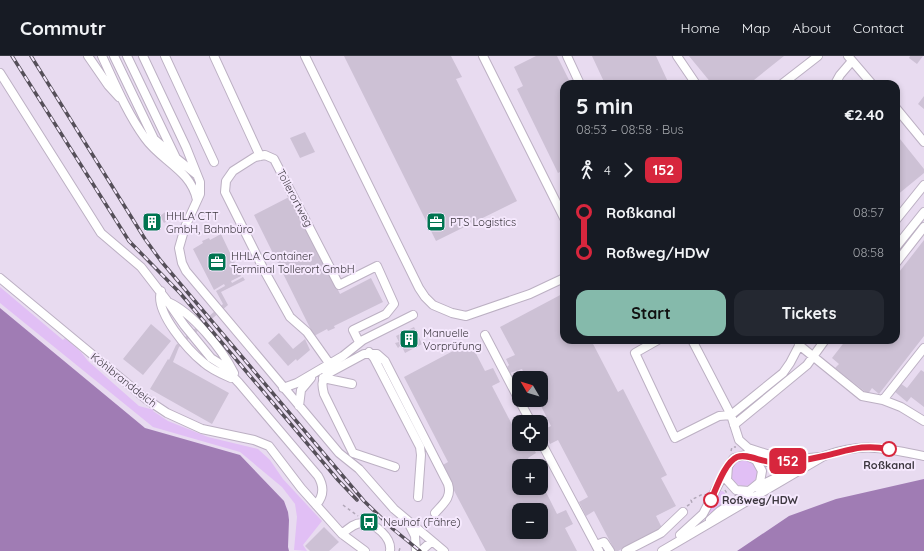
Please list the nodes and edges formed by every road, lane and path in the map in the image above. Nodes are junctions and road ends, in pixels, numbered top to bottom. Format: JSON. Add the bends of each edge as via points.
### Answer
{"nodes":[{"id":1,"x":88,"y":56,"type":"edge"},
{"id":2,"x":102,"y":56,"type":"edge"},
{"id":3,"x":114,"y":56,"type":"edge"},
{"id":4,"x":127,"y":56,"type":"edge"},
{"id":5,"x":143,"y":56,"type":"edge"},
{"id":6,"x":165,"y":56,"type":"edge"},
{"id":7,"x":214,"y":56,"type":"edge"},
{"id":8,"x":305,"y":56,"type":"edge"},
{"id":9,"x":483,"y":56,"type":"edge"},
{"id":10,"x":567,"y":56,"type":"edge"},
{"id":11,"x":678,"y":56,"type":"edge"},
{"id":12,"x":818,"y":56,"type":"edge"},
{"id":13,"x":850,"y":58,"type":"edge"},
{"id":14,"x":0,"y":73,"type":"edge"},
{"id":15,"x":578,"y":80,"type":"edge"},
{"id":16,"x":693,"y":80,"type":"edge"},
{"id":17,"x":787,"y":80,"type":"edge"},
{"id":18,"x":837,"y":80,"type":"edge"},
{"id":19,"x":869,"y":80,"type":"edge"},
{"id":20,"x":124,"y":102,"type":"junction"},
{"id":21,"x":900,"y":113,"type":"edge"},
{"id":22,"x":924,"y":142,"type":"edge"},
{"id":23,"x":260,"y":156,"type":"junction"},
{"id":24,"x":176,"y":158,"type":"junction"},
{"id":25,"x":214,"y":162,"type":"dead end"},
{"id":26,"x":197,"y":175,"type":"junction"},
{"id":27,"x":924,"y":184,"type":"edge"},
{"id":28,"x":197,"y":200,"type":"junction"},
{"id":29,"x":560,"y":210,"type":"edge"},
{"id":30,"x":924,"y":212,"type":"edge"},
{"id":31,"x":900,"y":215,"type":"edge"},
{"id":32,"x":924,"y":227,"type":"edge"},
{"id":33,"x":900,"y":242,"type":"edge"},
{"id":34,"x":900,"y":258,"type":"edge"},
{"id":35,"x":0,"y":278,"type":"edge"},
{"id":36,"x":560,"y":280,"type":"edge"},
{"id":37,"x":161,"y":291,"type":"junction"},
{"id":38,"x":413,"y":316,"type":"dead end"},
{"id":39,"x":485,"y":335,"type":"dead end"},
{"id":40,"x":359,"y":342,"type":"junction"},
{"id":41,"x":651,"y":344,"type":"edge"},
{"id":42,"x":694,"y":344,"type":"edge"},
{"id":43,"x":800,"y":344,"type":"edge"},
{"id":44,"x":801,"y":344,"type":"edge"},
{"id":45,"x":823,"y":344,"type":"edge"},
{"id":46,"x":924,"y":348,"type":"edge"},
{"id":47,"x":368,"y":351,"type":"junction"},
{"id":48,"x":814,"y":357,"type":"junction"},
{"id":49,"x":329,"y":363,"type":"junction"},
{"id":50,"x":316,"y":371,"type":"junction"},
{"id":51,"x":323,"y":378,"type":"junction"},
{"id":52,"x":239,"y":383,"type":"junction"},
{"id":53,"x":352,"y":384,"type":"dead end"},
{"id":54,"x":512,"y":387,"type":"edge"},
{"id":55,"x":283,"y":388,"type":"junction"},
{"id":56,"x":883,"y":400,"type":"junction"},
{"id":57,"x":299,"y":406,"type":"junction"},
{"id":58,"x":731,"y":415,"type":"junction"},
{"id":59,"x":924,"y":421,"type":"edge"},
{"id":60,"x":734,"y":425,"type":"junction"},
{"id":61,"x":739,"y":440,"type":"junction"},
{"id":62,"x":748,"y":448,"type":"junction"},
{"id":63,"x":546,"y":451,"type":"edge"},
{"id":64,"x":824,"y":456,"type":"junction"},
{"id":65,"x":924,"y":456,"type":"edge"},
{"id":66,"x":734,"y":458,"type":"junction"},
{"id":67,"x":755,"y":459,"type":"junction"},
{"id":68,"x":787,"y":461,"type":"junction"},
{"id":69,"x":808,"y":465,"type":"junction"},
{"id":70,"x":728,"y":466,"type":"junction"},
{"id":71,"x":395,"y":467,"type":"dead end"},
{"id":72,"x":719,"y":487,"type":"dead end"},
{"id":73,"x":753,"y":489,"type":"junction"},
{"id":74,"x":707,"y":496,"type":"dead end"},
{"id":75,"x":418,"y":498,"type":"dead end"},
{"id":76,"x":731,"y":500,"type":"dead end"},
{"id":77,"x":692,"y":503,"type":"dead end"},
{"id":78,"x":316,"y":505,"type":"junction"},
{"id":79,"x":343,"y":505,"type":"dead end"},
{"id":80,"x":683,"y":512,"type":"dead end"},
{"id":81,"x":435,"y":513,"type":"dead end"},
{"id":82,"x":360,"y":517,"type":"dead end"},
{"id":83,"x":408,"y":521,"type":"junction"},
{"id":84,"x":704,"y":526,"type":"junction"},
{"id":85,"x":342,"y":534,"type":"junction"},
{"id":86,"x":432,"y":541,"type":"junction"},
{"id":87,"x":400,"y":548,"type":"dead end"},
{"id":88,"x":597,"y":548,"type":"edge"},
{"id":89,"x":663,"y":550,"type":"edge"},
{"id":90,"x":365,"y":551,"type":"edge"},
{"id":91,"x":390,"y":551,"type":"edge"},
{"id":92,"x":399,"y":551,"type":"edge"},
{"id":93,"x":416,"y":551,"type":"edge"},
{"id":94,"x":421,"y":551,"type":"edge"},
{"id":95,"x":444,"y":551,"type":"edge"},
{"id":96,"x":610,"y":551,"type":"edge"},
{"id":97,"x":626,"y":551,"type":"edge"}],
"edges":[{"from":1,"to":20,"type":"street","via":[[108,85]]},
{"from":2,"to":20,"type":"street"},
{"from":3,"to":24,"type":"street","via":[[154,139]]},
{"from":4,"to":24,"type":"street"},
{"from":5,"to":26,"type":"street"},
{"from":6,"to":25,"type":"street"},
{"from":7,"to":23,"type":"street"},
{"from":8,"to":36,"type":"street","via":[[419,288],[429,302],[452,313],[468,316],[530,294]]},
{"from":9,"to":29,"type":"street"},
{"from":10,"to":15,"type":"street"},
{"from":11,"to":16,"type":"street"},
{"from":12,"to":17,"type":"street"},
{"from":13,"to":18,"type":"street"},
{"from":13,"to":19,"type":"street"},
{"from":14,"to":37,"type":"street","via":[[98,229],[142,267]]},
{"from":20,"to":28,"type":"street","via":[[146,140],[173,163],[192,184]]},
{"from":21,"to":22,"type":"street"},
{"from":23,"to":40,"type":"street","name":"Tollerortweg","via":[[265,155],[274,159],[339,284],[377,266],[394,304],[386,314],[353,330]]},
{"from":23,"to":49,"type":"street","via":[[233,171],[226,181],[225,192],[290,317],[307,332]]},
{"from":24,"to":26,"type":"street"},
{"from":26,"to":28,"type":"street","via":[[201,188]]},
{"from":27,"to":31,"type":"street"},
{"from":28,"to":55,"type":"street","via":[[180,240],[182,263],[196,285]]},
{"from":30,"to":33,"type":"street"},
{"from":32,"to":34,"type":"street"},
{"from":35,"to":78,"type":"street","name":"Köhlbranddeich","via":[[141,395],[167,413],[202,429],[254,440],[269,446],[287,472]]},
{"from":37,"to":52,"type":"street","via":[[184,326],[211,358],[222,365]]},
{"from":37,"to":52,"type":"street","via":[[159,298],[166,325],[172,335],[195,360]]},
{"from":38,"to":40,"type":"street"},
{"from":39,"to":54,"type":"street"},
{"from":40,"to":49,"type":"street","via":[[345,355]]},
{"from":41,"to":58,"type":"street","via":[[635,353],[676,438],[719,416]]},
{"from":42,"to":58,"type":"street"},
{"from":43,"to":58,"type":"street","via":[[783,372]]},
{"from":44,"to":48,"type":"street"},
{"from":45,"to":48,"type":"street"},
{"from":46,"to":56,"type":"street"},
{"from":47,"to":51,"type":"street"},
{"from":47,"to":75,"type":"street","via":[[420,447],[422,455]]},
{"from":47,"to":81,"type":"street","via":[[377,354],[385,362],[448,484],[449,497]]},
{"from":48,"to":56,"type":"street","via":[[862,396]]},
{"from":48,"to":60,"type":"street"},
{"from":49,"to":50,"type":"street"},
{"from":50,"to":55,"type":"street"},
{"from":50,"to":57,"type":"street","via":[[301,390]]},
{"from":51,"to":53,"type":"street"},
{"from":51,"to":71,"type":"street","via":[[324,394],[353,453]]},
{"from":52,"to":78,"type":"street","via":[[318,476],[323,490]]},
{"from":55,"to":57,"type":"street"},
{"from":56,"to":59,"type":"street"},
{"from":57,"to":83,"type":"street","via":[[339,453]]},
{"from":58,"to":60,"type":"street"},
{"from":60,"to":61,"type":"street"},
{"from":61,"to":62,"type":"street"},
{"from":61,"to":66,"type":"street"},
{"from":62,"to":67,"type":"street"},
{"from":62,"to":68,"type":"street"},
{"from":63,"to":88,"type":"street"},
{"from":64,"to":65,"type":"street","via":[[850,448],[877,446]]},
{"from":64,"to":68,"type":"street"},
{"from":64,"to":69,"type":"street"},
{"from":66,"to":67,"type":"street","via":[[745,456]]},
{"from":66,"to":70,"type":"street"},
{"from":67,"to":68,"type":"street"},
{"from":67,"to":73,"type":"street","via":[[762,475]]},
{"from":69,"to":73,"type":"street"},
{"from":69,"to":84,"type":"street"},
{"from":70,"to":73,"type":"street","via":[[726,478],[732,487],[741,492]]},
{"from":70,"to":89,"type":"street","via":[[703,514]]},
{"from":72,"to":76,"type":"path","via":[[725,490]]},
{"from":73,"to":84,"type":"street","via":[[720,511]]},
{"from":74,"to":77,"type":"path","via":[[703,494],[691,500]]},
{"from":78,"to":85,"type":"street","name":"Köhlbranddeich"},
{"from":79,"to":82,"type":"path"},
{"from":80,"to":97,"type":"street","via":[[665,530]]},
{"from":83,"to":86,"type":"street"},
{"from":83,"to":93,"type":"street","via":[[415,536]]},
{"from":84,"to":89,"type":"street"},
{"from":85,"to":90,"type":"street","name":"Köhlbranddeich"},
{"from":85,"to":91,"type":"street","via":[[356,524],[368,524],[386,535]]},
{"from":86,"to":94,"type":"street"},
{"from":86,"to":95,"type":"street"},
{"from":87,"to":92,"type":"path"},
{"from":88,"to":96,"type":"street","via":[[604,542]]}]}
